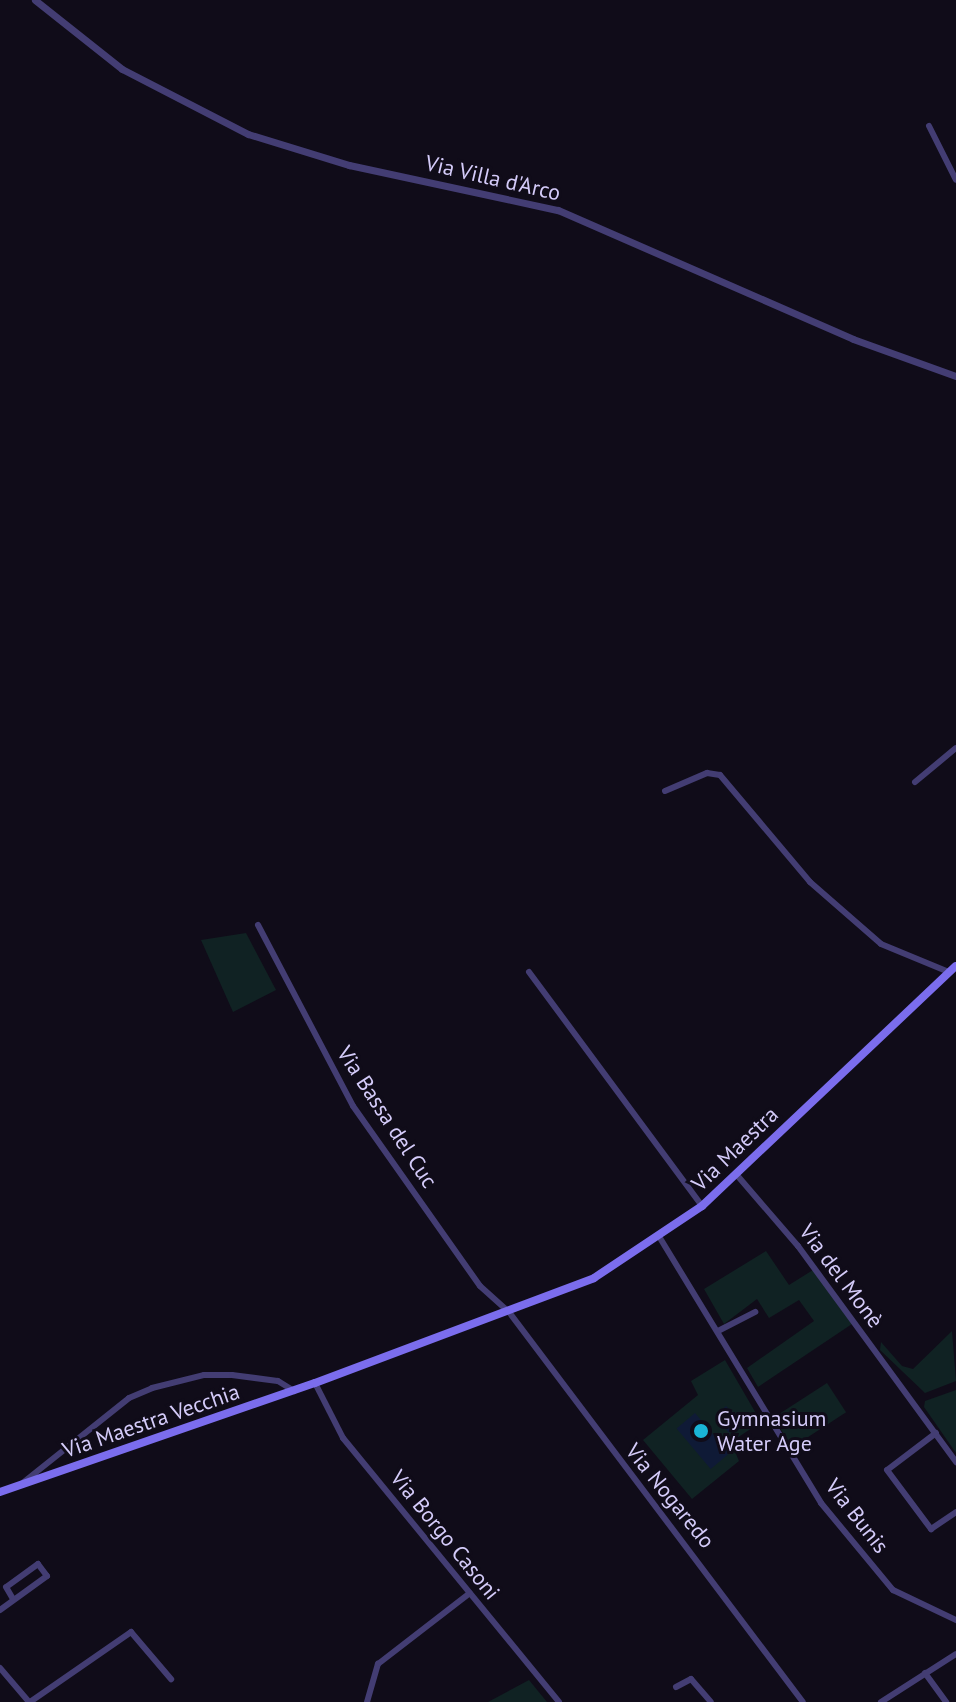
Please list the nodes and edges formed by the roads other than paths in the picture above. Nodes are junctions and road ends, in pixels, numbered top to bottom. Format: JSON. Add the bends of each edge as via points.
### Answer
{"nodes":[{"id":1,"x":35,"y":0,"type":"edge"},
{"id":2,"x":929,"y":126,"type":"dead end"},
{"id":3,"x":956,"y":180,"type":"edge"},
{"id":4,"x":956,"y":376,"type":"edge"},
{"id":5,"x":956,"y":748,"type":"edge"},
{"id":6,"x":915,"y":782,"type":"dead end"},
{"id":7,"x":665,"y":791,"type":"dead end"},
{"id":8,"x":258,"y":925,"type":"dead end"},
{"id":9,"x":952,"y":969,"type":"edge"},
{"id":10,"x":529,"y":972,"type":"dead end"},
{"id":11,"x":736,"y":1174,"type":"junction"},
{"id":12,"x":702,"y":1206,"type":"junction"},
{"id":13,"x":660,"y":1238,"type":"junction"},
{"id":14,"x":509,"y":1312,"type":"junction"},
{"id":15,"x":755,"y":1312,"type":"dead end"},
{"id":16,"x":718,"y":1331,"type":"junction"},
{"id":17,"x":315,"y":1383,"type":"junction"},
{"id":18,"x":294,"y":1391,"type":"junction"},
{"id":19,"x":936,"y":1433,"type":"junction"},
{"id":20,"x":956,"y":1462,"type":"edge"},
{"id":21,"x":20,"y":1485,"type":"junction"},
{"id":22,"x":0,"y":1492,"type":"edge"},
{"id":23,"x":956,"y":1512,"type":"edge"},
{"id":24,"x":470,"y":1593,"type":"junction"},
{"id":25,"x":13,"y":1599,"type":"junction"},
{"id":26,"x":0,"y":1610,"type":"edge"},
{"id":27,"x":956,"y":1620,"type":"edge"},
{"id":28,"x":956,"y":1654,"type":"edge"},
{"id":29,"x":0,"y":1668,"type":"edge"},
{"id":30,"x":925,"y":1673,"type":"junction"},
{"id":31,"x":171,"y":1679,"type":"dead end"},
{"id":32,"x":676,"y":1687,"type":"dead end"},
{"id":33,"x":30,"y":1702,"type":"edge"},
{"id":34,"x":367,"y":1702,"type":"edge"},
{"id":35,"x":559,"y":1702,"type":"edge"},
{"id":36,"x":711,"y":1702,"type":"edge"},
{"id":37,"x":803,"y":1702,"type":"edge"},
{"id":38,"x":881,"y":1702,"type":"edge"},
{"id":39,"x":946,"y":1702,"type":"edge"}],
"edges":[{"from":1,"to":4,"type":"street","name":"Via Villa d'Arco","via":[[122,69],[248,134],[349,165],[558,210],[853,339]]},
{"from":2,"to":3,"type":"street"},
{"from":5,"to":6,"type":"street"},
{"from":7,"to":9,"type":"street","via":[[707,773],[720,775],[810,882],[881,944]]},
{"from":8,"to":14,"type":"street","name":"Via Bassa del Cuc","via":[[353,1106],[480,1286]]},
{"from":9,"to":11,"type":"main road","name":"Via Maestra"},
{"from":10,"to":12,"type":"street"},
{"from":11,"to":12,"type":"main road","name":"Via Maestra"},
{"from":11,"to":19,"type":"street","name":"Via del Monè","via":[[798,1246]]},
{"from":12,"to":13,"type":"main road","name":"Via Maestra"},
{"from":13,"to":14,"type":"main road","name":"Via Maestra","via":[[594,1278]]},
{"from":13,"to":16,"type":"street","name":"Via Bunis"},
{"from":14,"to":17,"type":"main road","name":"Via Maestra Vecchia"},
{"from":14,"to":37,"type":"street","name":"Via Nogaredo"},
{"from":15,"to":16,"type":"street"},
{"from":16,"to":27,"type":"street","name":"Via Bunis","via":[[821,1503],[883,1579],[924,1609]]},
{"from":17,"to":18,"type":"main road","name":"Via Maestra Vecchia"},
{"from":17,"to":24,"type":"street","name":"Via Borgo Casoni","via":[[343,1438]]},
{"from":18,"to":21,"type":"main road","name":"Via Maestra Vecchia"},
{"from":18,"to":21,"type":"street","name":"Via Maestra Vecchia","via":[[278,1381],[232,1375],[204,1375],[152,1388],[129,1398]]},
{"from":19,"to":20,"type":"street","name":"Via del Monè"},
{"from":19,"to":23,"type":"street","via":[[887,1470],[931,1529]]},
{"from":21,"to":22,"type":"main road","name":"Via Maestra Vecchia"},
{"from":24,"to":34,"type":"street","via":[[378,1664]]},
{"from":24,"to":35,"type":"street","name":"Via Borgo Casoni"},
{"from":25,"to":25,"type":"street","via":[[47,1576],[38,1564],[6,1587]]},
{"from":25,"to":26,"type":"street"},
{"from":28,"to":30,"type":"street"},
{"from":29,"to":33,"type":"street"},
{"from":30,"to":38,"type":"street"},
{"from":30,"to":39,"type":"street"},
{"from":31,"to":33,"type":"street","via":[[131,1632]]},
{"from":32,"to":36,"type":"street","via":[[691,1679]]}]}
